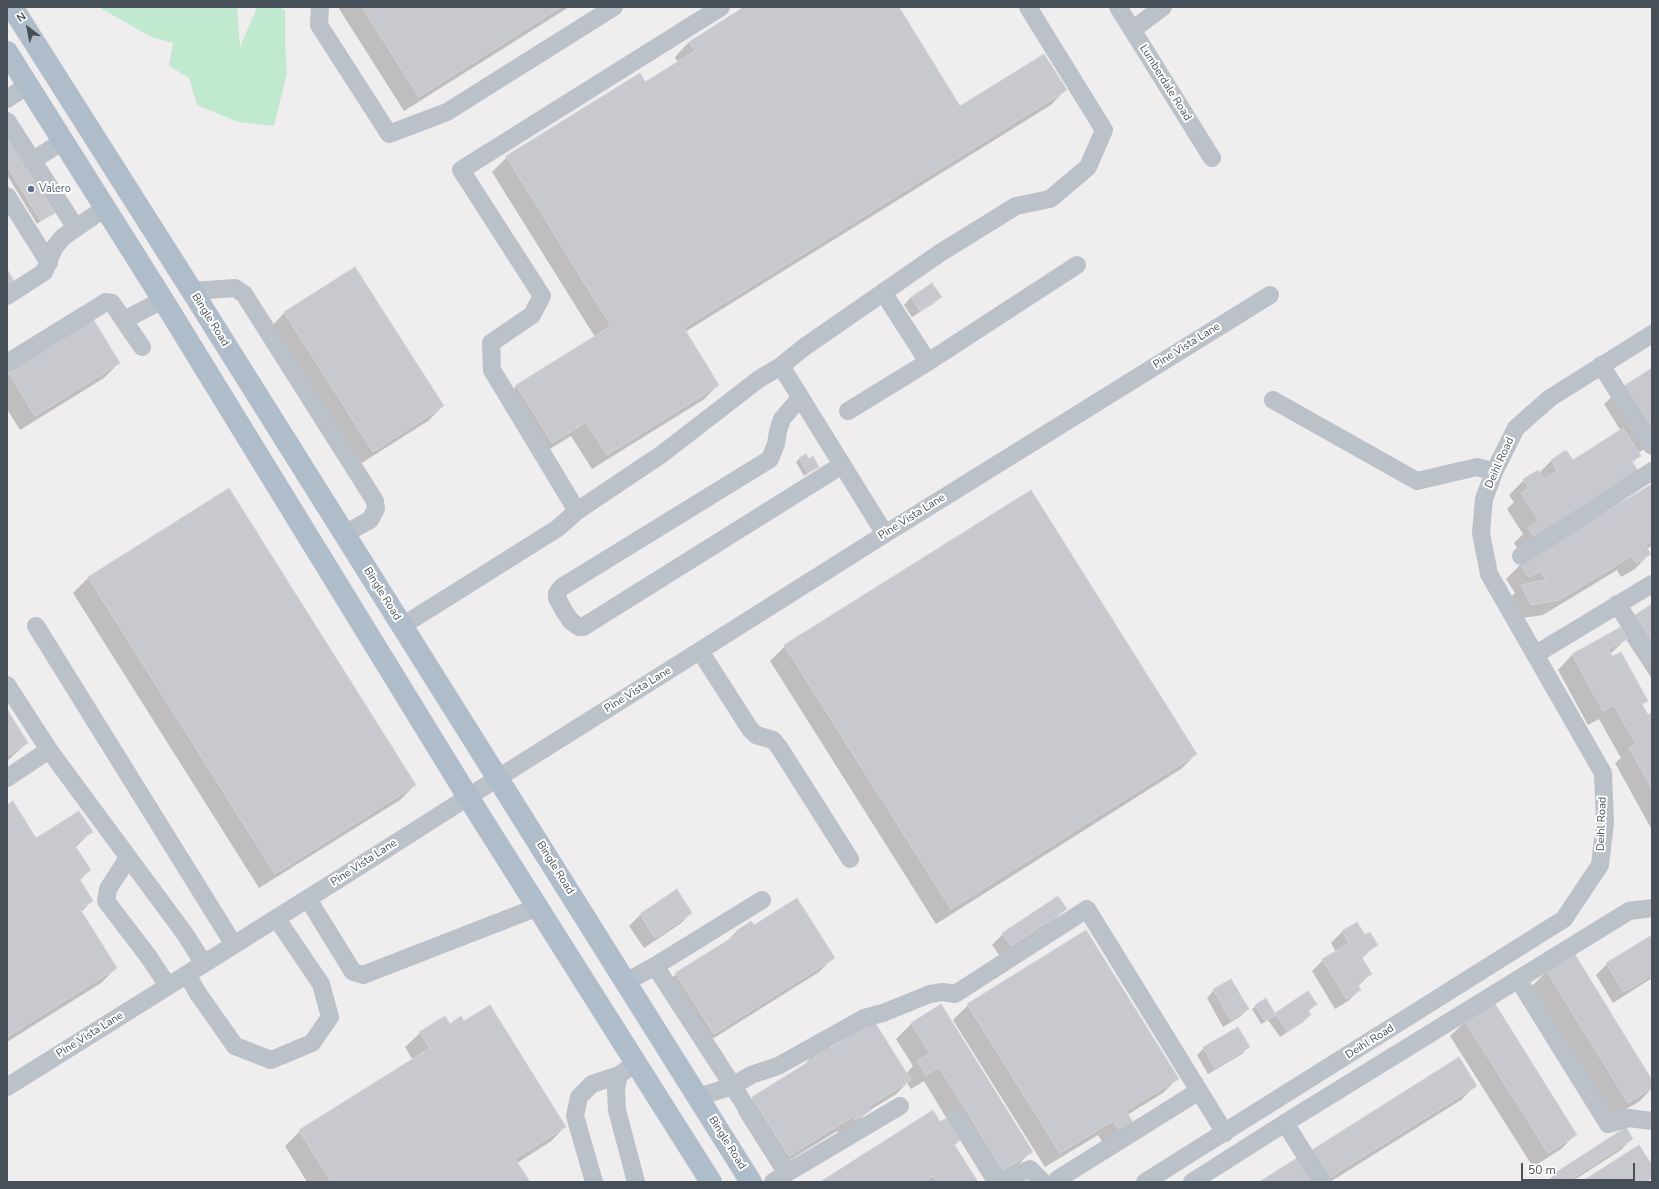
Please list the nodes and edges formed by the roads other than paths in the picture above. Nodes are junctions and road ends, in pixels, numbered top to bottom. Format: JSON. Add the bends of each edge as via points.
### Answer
{"nodes":[{"id":1,"x":12,"y":7,"type":"edge"},
{"id":2,"x":320,"y":7,"type":"edge"},
{"id":3,"x":614,"y":7,"type":"edge"},
{"id":4,"x":721,"y":7,"type":"edge"},
{"id":5,"x":1028,"y":7,"type":"edge"},
{"id":6,"x":1118,"y":7,"type":"edge"},
{"id":7,"x":1163,"y":7,"type":"edge"},
{"id":8,"x":1132,"y":30,"type":"junction"},
{"id":9,"x":7,"y":52,"type":"edge"},
{"id":10,"x":52,"y":70,"type":"junction"},
{"id":11,"x":28,"y":85,"type":"junction"},
{"id":12,"x":7,"y":99,"type":"edge"},
{"id":13,"x":7,"y":121,"type":"edge"},
{"id":14,"x":63,"y":141,"type":"junction"},
{"id":15,"x":1212,"y":158,"type":"dead end"},
{"id":16,"x":32,"y":161,"type":"junction"},
{"id":17,"x":7,"y":196,"type":"edge"},
{"id":18,"x":105,"y":208,"type":"junction"},
{"id":19,"x":76,"y":228,"type":"junction"},
{"id":20,"x":50,"y":263,"type":"junction"},
{"id":21,"x":1077,"y":264,"type":"dead end"},
{"id":22,"x":192,"y":291,"type":"junction"},
{"id":23,"x":883,"y":292,"type":"junction"},
{"id":24,"x":1270,"y":295,"type":"dead end"},
{"id":25,"x":7,"y":296,"type":"edge"},
{"id":26,"x":163,"y":300,"type":"junction"},
{"id":27,"x":124,"y":320,"type":"junction"},
{"id":28,"x":1652,"y":334,"type":"edge"},
{"id":29,"x":142,"y":347,"type":"dead end"},
{"id":30,"x":928,"y":362,"type":"junction"},
{"id":31,"x":7,"y":363,"type":"edge"},
{"id":32,"x":1601,"y":365,"type":"junction"},
{"id":33,"x":781,"y":366,"type":"junction"},
{"id":34,"x":800,"y":398,"type":"junction"},
{"id":35,"x":1273,"y":400,"type":"dead end"},
{"id":36,"x":848,"y":412,"type":"dead end"},
{"id":37,"x":1652,"y":446,"type":"edge"},
{"id":38,"x":842,"y":465,"type":"junction"},
{"id":39,"x":1652,"y":471,"type":"edge"},
{"id":40,"x":1494,"y":472,"type":"junction"},
{"id":41,"x":577,"y":511,"type":"junction"},
{"id":42,"x":344,"y":534,"type":"junction"},
{"id":43,"x":885,"y":534,"type":"junction"},
{"id":44,"x":317,"y":550,"type":"junction"},
{"id":45,"x":1521,"y":556,"type":"dead end"},
{"id":46,"x":1652,"y":584,"type":"edge"},
{"id":47,"x":1617,"y":604,"type":"junction"},
{"id":48,"x":36,"y":626,"type":"dead end"},
{"id":49,"x":402,"y":626,"type":"junction"},
{"id":50,"x":700,"y":651,"type":"junction"},
{"id":51,"x":1536,"y":654,"type":"junction"},
{"id":52,"x":1652,"y":658,"type":"edge"},
{"id":53,"x":7,"y":685,"type":"edge"},
{"id":54,"x":50,"y":750,"type":"junction"},
{"id":55,"x":7,"y":778,"type":"edge"},
{"id":56,"x":498,"y":778,"type":"junction"},
{"id":57,"x":468,"y":797,"type":"junction"},
{"id":58,"x":128,"y":858,"type":"junction"},
{"id":59,"x":850,"y":859,"type":"dead end"},
{"id":60,"x":308,"y":899,"type":"junction"},
{"id":61,"x":762,"y":900,"type":"dead end"},
{"id":62,"x":538,"y":907,"type":"junction"},
{"id":63,"x":1652,"y":908,"type":"edge"},
{"id":64,"x":277,"y":918,"type":"junction"},
{"id":65,"x":234,"y":945,"type":"junction"},
{"id":66,"x":204,"y":964,"type":"junction"},
{"id":67,"x":655,"y":966,"type":"junction"},
{"id":68,"x":187,"y":974,"type":"junction"},
{"id":69,"x":1518,"y":979,"type":"junction"},
{"id":70,"x":626,"y":982,"type":"junction"},
{"id":71,"x":168,"y":986,"type":"junction"},
{"id":72,"x":665,"y":1043,"type":"junction"},
{"id":73,"x":636,"y":1062,"type":"junction"},
{"id":74,"x":619,"y":1075,"type":"junction"},
{"id":75,"x":733,"y":1086,"type":"junction"},
{"id":76,"x":7,"y":1087,"type":"edge"},
{"id":77,"x":1199,"y":1092,"type":"junction"},
{"id":78,"x":698,"y":1097,"type":"junction"},
{"id":79,"x":900,"y":1106,"type":"dead end"},
{"id":80,"x":956,"y":1117,"type":"dead end"},
{"id":81,"x":1652,"y":1121,"type":"edge"},
{"id":82,"x":1285,"y":1123,"type":"junction"},
{"id":83,"x":1225,"y":1133,"type":"junction"},
{"id":84,"x":780,"y":1177,"type":"edge"},
{"id":85,"x":594,"y":1182,"type":"edge"},
{"id":86,"x":636,"y":1182,"type":"edge"},
{"id":87,"x":711,"y":1182,"type":"edge"},
{"id":88,"x":751,"y":1182,"type":"edge"},
{"id":89,"x":999,"y":1182,"type":"edge"},
{"id":90,"x":1043,"y":1182,"type":"edge"},
{"id":91,"x":1058,"y":1182,"type":"edge"},
{"id":92,"x":1146,"y":1182,"type":"edge"},
{"id":93,"x":1192,"y":1182,"type":"edge"},
{"id":94,"x":1322,"y":1182,"type":"edge"}],
"edges":[{"from":1,"to":10,"type":"main road","name":"Bingle Road"},
{"from":2,"to":3,"type":"street","via":[[319,25],[389,134],[447,112]]},
{"from":4,"to":41,"type":"street","via":[[461,170],[542,296],[532,315],[491,344],[492,370]]},
{"from":5,"to":23,"type":"street","via":[[1104,130],[1088,167],[1050,199],[1016,206]]},
{"from":6,"to":8,"type":"street","name":"Lumberdale Road"},
{"from":7,"to":8,"type":"street"},
{"from":8,"to":15,"type":"street","name":"Lumberdale Road"},
{"from":9,"to":11,"type":"main road"},
{"from":10,"to":11,"type":"main road"},
{"from":10,"to":22,"type":"main road","name":"Bingle Road"},
{"from":11,"to":12,"type":"street"},
{"from":11,"to":14,"type":"main road"},
{"from":13,"to":16,"type":"street"},
{"from":14,"to":16,"type":"street"},
{"from":14,"to":18,"type":"main road"},
{"from":16,"to":19,"type":"street"},
{"from":17,"to":20,"type":"street"},
{"from":18,"to":19,"type":"street"},
{"from":18,"to":26,"type":"main road"},
{"from":19,"to":20,"type":"street","via":[[63,237],[54,248]]},
{"from":20,"to":25,"type":"street","via":[[44,272]]},
{"from":21,"to":30,"type":"street"},
{"from":22,"to":26,"type":"main road"},
{"from":22,"to":42,"type":"main road","name":"Bingle Road"},
{"from":22,"to":42,"type":"street","via":[[235,288],[244,294],[375,501],[376,509],[370,520]]},
{"from":23,"to":30,"type":"street"},
{"from":23,"to":33,"type":"street"},
{"from":24,"to":43,"type":"street","name":"Pine Vista Lane"},
{"from":26,"to":27,"type":"street"},
{"from":26,"to":44,"type":"main road"},
{"from":27,"to":29,"type":"street"},
{"from":27,"to":31,"type":"street","via":[[112,303],[106,302]]},
{"from":28,"to":32,"type":"street","name":"Deihl Road"},
{"from":30,"to":36,"type":"street"},
{"from":32,"to":37,"type":"street"},
{"from":32,"to":40,"type":"street","name":"Deihl Road","via":[[1550,398],[1516,428]]},
{"from":33,"to":34,"type":"street"},
{"from":33,"to":41,"type":"street","via":[[759,379],[662,454]]},
{"from":34,"to":38,"type":"street"},
{"from":34,"to":38,"type":"street","via":[[782,419],[770,459],[562,587],[556,598],[564,611],[571,621],[583,627]]},
{"from":35,"to":40,"type":"street","via":[[1417,481],[1477,467]]},
{"from":38,"to":43,"type":"street"},
{"from":39,"to":45,"type":"street"},
{"from":40,"to":51,"type":"street","name":"Deihl Road","via":[[1484,499],[1481,533],[1489,574]]},
{"from":41,"to":49,"type":"street","via":[[558,528]]},
{"from":42,"to":44,"type":"main road"},
{"from":42,"to":49,"type":"main road","name":"Bingle Road"},
{"from":43,"to":50,"type":"street","name":"Pine Vista Lane"},
{"from":44,"to":57,"type":"main road"},
{"from":46,"to":47,"type":"street"},
{"from":47,"to":51,"type":"street"},
{"from":47,"to":52,"type":"street"},
{"from":48,"to":65,"type":"street"},
{"from":49,"to":56,"type":"main road","name":"Bingle Road"},
{"from":50,"to":56,"type":"street","name":"Pine Vista Lane"},
{"from":50,"to":59,"type":"street","via":[[750,729],[773,740],[779,747]]},
{"from":51,"to":83,"type":"street","name":"Deihl Road","via":[[1603,773],[1605,823],[1600,865],[1582,895],[1564,918]]},
{"from":53,"to":54,"type":"street"},
{"from":54,"to":55,"type":"street"},
{"from":54,"to":58,"type":"street"},
{"from":56,"to":57,"type":"street","name":"Pine Vista Lane"},
{"from":56,"to":70,"type":"main road","name":"Bingle Road"},
{"from":57,"to":60,"type":"street","name":"Pine Vista Lane"},
{"from":57,"to":62,"type":"main road"},
{"from":58,"to":66,"type":"street"},
{"from":58,"to":71,"type":"street","via":[[108,889],[106,901]]},
{"from":60,"to":62,"type":"street","via":[[353,972],[363,975]]},
{"from":60,"to":64,"type":"street","name":"Pine Vista Lane"},
{"from":61,"to":67,"type":"street"},
{"from":62,"to":73,"type":"main road"},
{"from":63,"to":69,"type":"street","via":[[1628,911]]},
{"from":64,"to":65,"type":"street","name":"Pine Vista Lane"},
{"from":64,"to":68,"type":"street","via":[[321,984],[330,1017],[312,1043],[271,1060],[235,1046]]},
{"from":65,"to":66,"type":"street","name":"Pine Vista Lane"},
{"from":66,"to":68,"type":"street","name":"Pine Vista Lane"},
{"from":67,"to":70,"type":"street"},
{"from":67,"to":75,"type":"street"},
{"from":68,"to":71,"type":"street","name":"Pine Vista Lane"},
{"from":69,"to":81,"type":"street","via":[[1608,1124],[1629,1118]]},
{"from":69,"to":82,"type":"street"},
{"from":70,"to":72,"type":"main road","name":"Bingle Road"},
{"from":71,"to":76,"type":"street","name":"Pine Vista Lane"},
{"from":72,"to":73,"type":"main road"},
{"from":72,"to":78,"type":"main road","name":"Bingle Road"},
{"from":73,"to":74,"type":"street"},
{"from":73,"to":87,"type":"main road"},
{"from":74,"to":85,"type":"street","via":[[592,1084],[579,1097],[575,1116]]},
{"from":74,"to":86,"type":"street","via":[[616,1089],[618,1110]]},
{"from":75,"to":77,"type":"street","via":[[752,1075],[778,1066],[864,1018],[930,994],[955,994],[1087,909]]},
{"from":75,"to":78,"type":"street"},
{"from":75,"to":84,"type":"street"},
{"from":77,"to":83,"type":"street"},
{"from":77,"to":91,"type":"street","via":[[1058,1178]]},
{"from":78,"to":88,"type":"main road","name":"Bingle Road"},
{"from":79,"to":84,"type":"street"},
{"from":80,"to":89,"type":"street"},
{"from":82,"to":93,"type":"street"},
{"from":82,"to":94,"type":"street"},
{"from":83,"to":92,"type":"street","name":"Deihl Road"},
{"from":89,"to":90,"type":"street","via":[[1030,1169]]}]}
